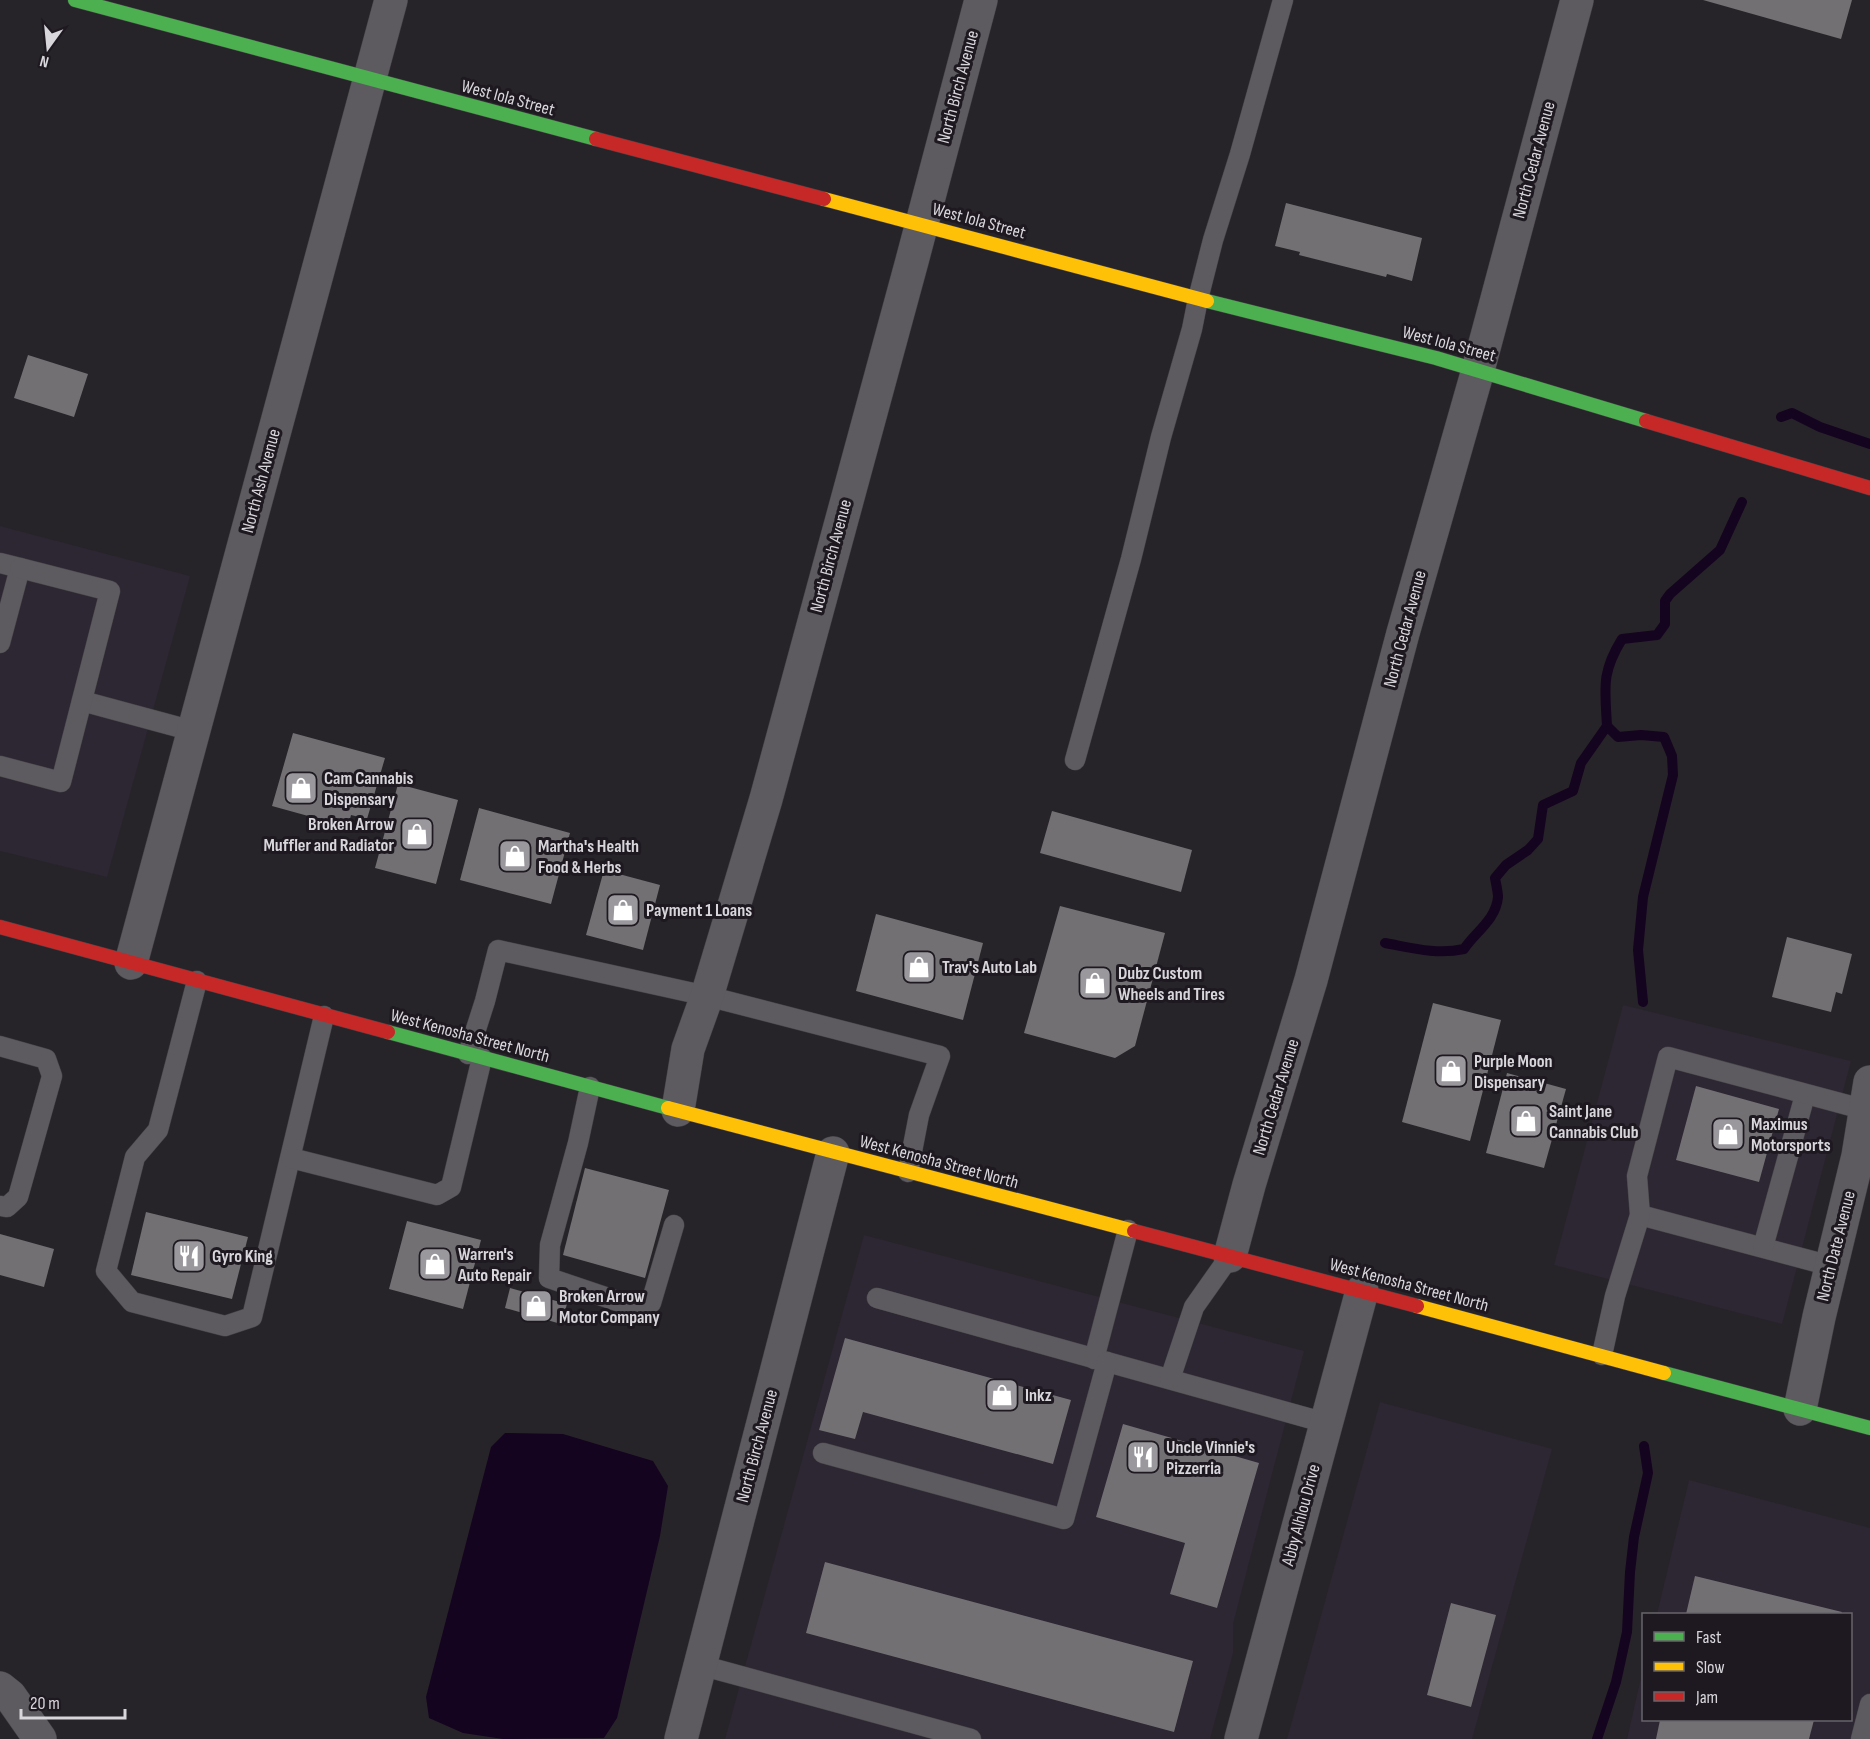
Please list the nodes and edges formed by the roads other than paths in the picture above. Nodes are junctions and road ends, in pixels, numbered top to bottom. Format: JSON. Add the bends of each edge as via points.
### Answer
{"nodes":[{"id":1,"x":392,"y":0,"type":"edge"},
{"id":2,"x":981,"y":0,"type":"edge"},
{"id":3,"x":1282,"y":0,"type":"edge"},
{"id":4,"x":1577,"y":0,"type":"edge"},
{"id":5,"x":87,"y":2,"type":"edge"},
{"id":6,"x":370,"y":80,"type":"junction"},
{"id":7,"x":921,"y":224,"type":"junction"},
{"id":8,"x":1197,"y":299,"type":"junction"},
{"id":9,"x":1478,"y":370,"type":"junction"},
{"id":10,"x":1870,"y":488,"type":"edge"},
{"id":11,"x":0,"y":563,"type":"edge"},
{"id":12,"x":20,"y":568,"type":"junction"},
{"id":13,"x":0,"y":643,"type":"edge"},
{"id":14,"x":82,"y":701,"type":"junction"},
{"id":15,"x":193,"y":731,"type":"junction"},
{"id":16,"x":1074,"y":760,"type":"dead end"},
{"id":17,"x":0,"y":766,"type":"edge"},
{"id":18,"x":0,"y":927,"type":"edge"},
{"id":19,"x":131,"y":963,"type":"junction"},
{"id":20,"x":197,"y":981,"type":"junction"},
{"id":21,"x":707,"y":996,"type":"junction"},
{"id":22,"x":324,"y":1016,"type":"junction"},
{"id":23,"x":0,"y":1046,"type":"edge"},
{"id":24,"x":475,"y":1056,"type":"junction"},
{"id":25,"x":590,"y":1087,"type":"junction"},
{"id":26,"x":1805,"y":1095,"type":"junction"},
{"id":27,"x":1868,"y":1096,"type":"edge"},
{"id":28,"x":678,"y":1110,"type":"junction"},
{"id":29,"x":833,"y":1153,"type":"junction"},
{"id":30,"x":291,"y":1158,"type":"junction"},
{"id":31,"x":1864,"y":1158,"type":"edge"},
{"id":32,"x":908,"y":1172,"type":"junction"},
{"id":33,"x":0,"y":1206,"type":"edge"},
{"id":34,"x":1640,"y":1215,"type":"junction"},
{"id":35,"x":674,"y":1225,"type":"dead end"},
{"id":36,"x":1128,"y":1230,"type":"junction"},
{"id":37,"x":1763,"y":1247,"type":"junction"},
{"id":38,"x":1230,"y":1256,"type":"junction"},
{"id":39,"x":1832,"y":1266,"type":"junction"},
{"id":40,"x":1362,"y":1292,"type":"junction"},
{"id":41,"x":877,"y":1298,"type":"dead end"},
{"id":42,"x":1602,"y":1355,"type":"junction"},
{"id":43,"x":1101,"y":1360,"type":"junction"},
{"id":44,"x":1170,"y":1380,"type":"junction"},
{"id":45,"x":1800,"y":1409,"type":"junction"},
{"id":46,"x":1326,"y":1423,"type":"junction"},
{"id":47,"x":1870,"y":1428,"type":"edge"},
{"id":48,"x":823,"y":1453,"type":"dead end"},
{"id":49,"x":700,"y":1665,"type":"junction"},
{"id":50,"x":5,"y":1692,"type":"edge"},
{"id":51,"x":1870,"y":1704,"type":"edge"},
{"id":52,"x":40,"y":1739,"type":"edge"},
{"id":53,"x":681,"y":1739,"type":"edge"},
{"id":54,"x":971,"y":1739,"type":"edge"},
{"id":55,"x":1240,"y":1739,"type":"edge"},
{"id":56,"x":1861,"y":1739,"type":"edge"}],
"edges":[{"from":1,"to":6,"type":"street","name":"North Ash Avenue"},
{"from":2,"to":7,"type":"street","name":"North Birch Avenue"},
{"from":3,"to":8,"type":"lane"},
{"from":4,"to":9,"type":"street","name":"North Cedar Avenue"},
{"from":5,"to":6,"type":"main road","name":"West Iola Street"},
{"from":6,"to":7,"type":"main road","name":"West Iola Street"},
{"from":6,"to":15,"type":"street","name":"North Ash Avenue"},
{"from":7,"to":8,"type":"main road","name":"West Iola Street"},
{"from":7,"to":21,"type":"street","name":"North Birch Avenue","via":[[769,788]]},
{"from":8,"to":9,"type":"main road","name":"West Iola Street"},
{"from":8,"to":16,"type":"lane","via":[[1131,559]]},
{"from":9,"to":10,"type":"main road","name":"West Iola Street"},
{"from":9,"to":38,"type":"street","name":"North Cedar Avenue","via":[[1311,980]]},
{"from":11,"to":12,"type":"lane"},
{"from":12,"to":13,"type":"lane"},
{"from":12,"to":14,"type":"lane","via":[[110,591]]},
{"from":14,"to":15,"type":"lane"},
{"from":14,"to":17,"type":"lane","via":[[61,782]]},
{"from":15,"to":19,"type":"street","name":"North Ash Avenue"},
{"from":18,"to":19,"type":"main road","name":"West Kenosha Street North"},
{"from":19,"to":20,"type":"main road","name":"West Kenosha Street North"},
{"from":20,"to":22,"type":"main road","name":"West Kenosha Street North"},
{"from":20,"to":30,"type":"lane","via":[[158,1131],[135,1156],[106,1271],[132,1302],[225,1326],[252,1317]]},
{"from":21,"to":24,"type":"lane","via":[[498,950]]},
{"from":21,"to":28,"type":"street","name":"North Birch Avenue","via":[[688,1049]]},
{"from":21,"to":32,"type":"lane","via":[[940,1056],[920,1115]]},
{"from":22,"to":24,"type":"main road","name":"West Kenosha Street North"},
{"from":22,"to":30,"type":"lane"},
{"from":23,"to":33,"type":"lane","via":[[46,1059],[52,1076],[18,1197],[7,1207]]},
{"from":24,"to":25,"type":"main road","name":"West Kenosha Street North"},
{"from":24,"to":30,"type":"lane","via":[[451,1187],[437,1195]]},
{"from":25,"to":28,"type":"main road","name":"West Kenosha Street North"},
{"from":25,"to":35,"type":"lane","via":[[550,1245],[549,1278],[620,1302],[651,1303]]},
{"from":26,"to":27,"type":"lane"},
{"from":26,"to":34,"type":"lane","via":[[1668,1057],[1637,1176]]},
{"from":26,"to":37,"type":"lane"},
{"from":27,"to":31,"type":"street","name":"North Date Avenue"},
{"from":28,"to":29,"type":"main road","name":"West Kenosha Street North"},
{"from":29,"to":32,"type":"main road","name":"West Kenosha Street North"},
{"from":29,"to":49,"type":"street","name":"North Birch Avenue"},
{"from":31,"to":39,"type":"street","name":"North Date Avenue"},
{"from":32,"to":36,"type":"main road","name":"West Kenosha Street North"},
{"from":34,"to":37,"type":"lane"},
{"from":34,"to":42,"type":"lane"},
{"from":36,"to":38,"type":"main road","name":"West Kenosha Street North"},
{"from":36,"to":43,"type":"lane"},
{"from":37,"to":39,"type":"lane"},
{"from":38,"to":40,"type":"main road","name":"West Kenosha Street North"},
{"from":38,"to":44,"type":"lane","via":[[1194,1307]]},
{"from":39,"to":45,"type":"street","name":"North Date Avenue"},
{"from":40,"to":42,"type":"main road","name":"West Kenosha Street North"},
{"from":40,"to":46,"type":"street","name":"Abby Alhlou Drive"},
{"from":41,"to":43,"type":"lane"},
{"from":42,"to":45,"type":"main road","name":"West Kenosha Street North"},
{"from":43,"to":44,"type":"lane"},
{"from":43,"to":48,"type":"lane","via":[[1065,1519]]},
{"from":44,"to":46,"type":"lane"},
{"from":45,"to":47,"type":"main road","name":"West Kenosha Street North"},
{"from":46,"to":55,"type":"street","name":"Abby Alhlou Drive"},
{"from":49,"to":53,"type":"street","name":"North Birch Avenue"},
{"from":49,"to":54,"type":"lane"},
{"from":50,"to":52,"type":"street"},
{"from":51,"to":56,"type":"lane"}]}
